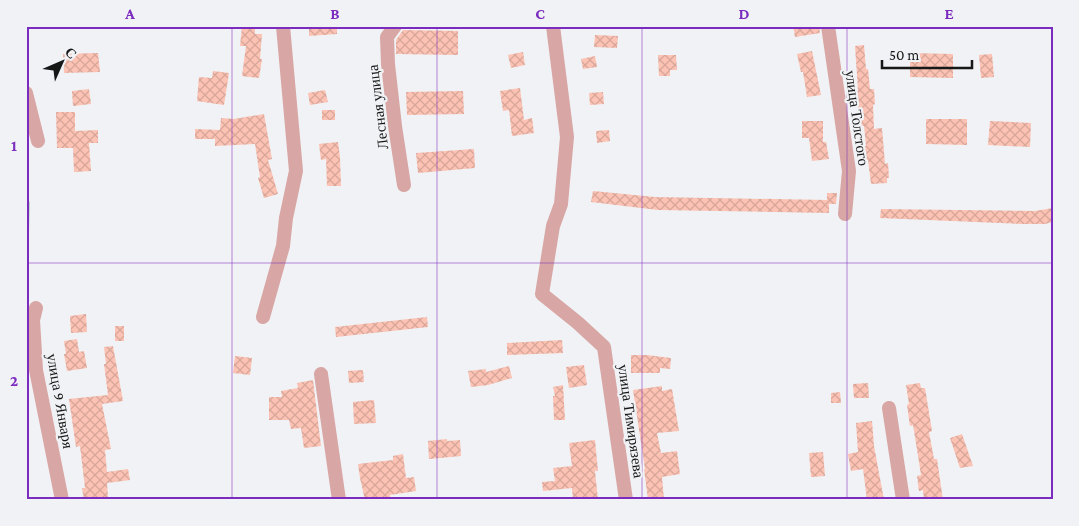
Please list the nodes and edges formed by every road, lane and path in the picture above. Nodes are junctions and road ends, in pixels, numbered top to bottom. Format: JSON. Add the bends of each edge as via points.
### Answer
{"nodes":[{"id":1,"x":284,"y":26,"type":"edge"},
{"id":2,"x":395,"y":26,"type":"edge"},
{"id":3,"x":554,"y":26,"type":"edge"},
{"id":4,"x":828,"y":26,"type":"edge"},
{"id":5,"x":26,"y":92,"type":"edge"},
{"id":6,"x":38,"y":141,"type":"dead end"},
{"id":7,"x":404,"y":185,"type":"dead end"},
{"id":8,"x":845,"y":214,"type":"dead end"},
{"id":9,"x":36,"y":308,"type":"dead end"},
{"id":10,"x":264,"y":317,"type":"dead end"},
{"id":11,"x":321,"y":374,"type":"dead end"},
{"id":12,"x":889,"y":408,"type":"dead end"},
{"id":13,"x":62,"y":500,"type":"edge"},
{"id":14,"x":339,"y":500,"type":"edge"},
{"id":15,"x":626,"y":500,"type":"edge"},
{"id":16,"x":903,"y":500,"type":"edge"}],
"edges":[{"from":1,"to":10,"type":"street","via":[[296,171],[283,246]]},
{"from":2,"to":7,"type":"street","name":"Лесная улица","via":[[388,36],[388,64]]},
{"from":3,"to":15,"type":"street","name":"улица Тимирязева","via":[[567,137],[561,204],[553,226],[542,294],[604,347]]},
{"from":4,"to":8,"type":"street","name":"улица Толстого","via":[[849,171]]},
{"from":5,"to":6,"type":"street"},
{"from":9,"to":13,"type":"street","name":"улица 9 Января","via":[[36,370]]},
{"from":11,"to":14,"type":"street"},
{"from":12,"to":16,"type":"street"}]}
